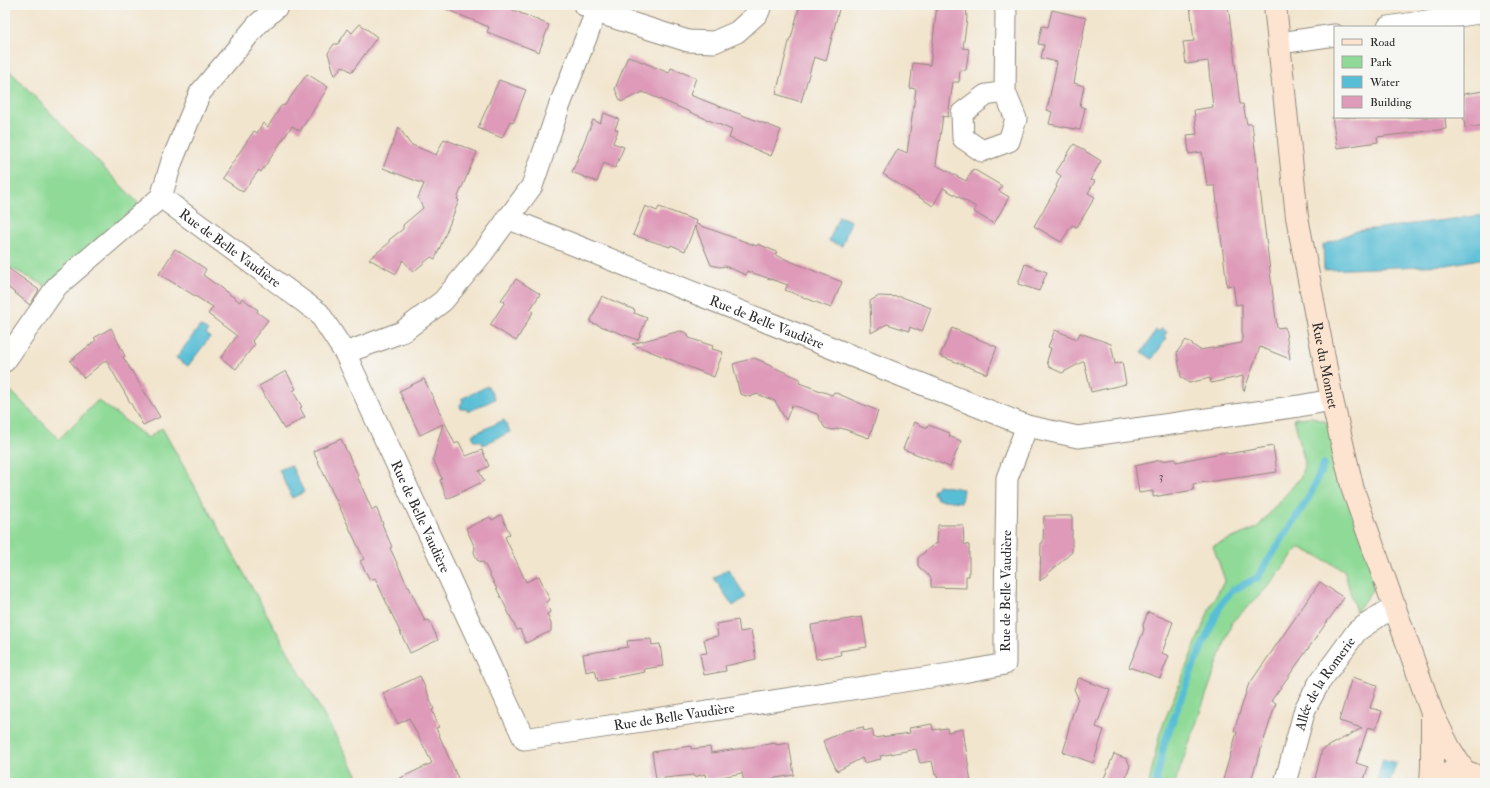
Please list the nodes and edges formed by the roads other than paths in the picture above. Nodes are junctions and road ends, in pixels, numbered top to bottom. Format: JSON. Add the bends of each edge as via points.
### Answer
{"nodes":[{"id":1,"x":279,"y":5,"type":"edge"},
{"id":2,"x":761,"y":5,"type":"edge"},
{"id":3,"x":1005,"y":5,"type":"edge"},
{"id":4,"x":1275,"y":5,"type":"edge"},
{"id":5,"x":590,"y":8,"type":"edge"},
{"id":6,"x":1485,"y":12,"type":"edge"},
{"id":7,"x":1394,"y":26,"type":"edge"},
{"id":8,"x":1334,"y":35,"type":"edge"},
{"id":9,"x":1280,"y":43,"type":"junction"},
{"id":10,"x":1005,"y":92,"type":"dead end"},
{"id":11,"x":161,"y":197,"type":"junction"},
{"id":12,"x":507,"y":218,"type":"junction"},
{"id":13,"x":344,"y":353,"type":"junction"},
{"id":14,"x":5,"y":361,"type":"edge"},
{"id":15,"x":1332,"y":400,"type":"junction"},
{"id":16,"x":1027,"y":426,"type":"junction"},
{"id":17,"x":1396,"y":611,"type":"junction"},
{"id":18,"x":1432,"y":713,"type":"junction"},
{"id":19,"x":1476,"y":773,"type":"edge"},
{"id":20,"x":1285,"y":783,"type":"edge"},
{"id":21,"x":1431,"y":783,"type":"edge"}],
"edges":[{"from":1,"to":11,"type":"street","via":[[257,25],[200,93]]},
{"from":2,"to":5,"type":"street","via":[[758,13],[737,32],[714,42],[688,41]]},
{"from":3,"to":10,"type":"street"},
{"from":4,"to":9,"type":"street","name":"Rue du Monnet"},
{"from":5,"to":12,"type":"street","via":[[532,186]]},
{"from":6,"to":7,"type":"street"},
{"from":8,"to":9,"type":"street"},
{"from":9,"to":15,"type":"street","name":"Rue du Monnet","via":[[1297,217]]},
{"from":11,"to":13,"type":"street","name":"Rue de Belle Vaudière","via":[[319,313]]},
{"from":11,"to":14,"type":"street","via":[[57,286]]},
{"from":12,"to":13,"type":"street","via":[[482,254],[443,301],[402,332]]},
{"from":12,"to":16,"type":"street","name":"Rue de Belle Vaudière"},
{"from":13,"to":16,"type":"street","name":"Rue de Belle Vaudière","via":[[524,739],[1005,664],[1007,478]]},
{"from":15,"to":16,"type":"street","name":"Rue de Belle Vaudière","via":[[1078,437]]},
{"from":15,"to":17,"type":"street","name":"Rue du Monnet","via":[[1353,490]]},
{"from":17,"to":18,"type":"street","name":"Rue du Monnet"},
{"from":17,"to":20,"type":"street","name":"Allée de la Romerie","via":[[1382,614],[1357,631],[1319,683],[1305,709]]},
{"from":18,"to":19,"type":"street","name":"Rue du Monnet","via":[[1450,749]]},
{"from":18,"to":21,"type":"street","name":"Rue du Monnet"},
{"from":19,"to":21,"type":"street","via":[[1452,772],[1440,776]]}]}
